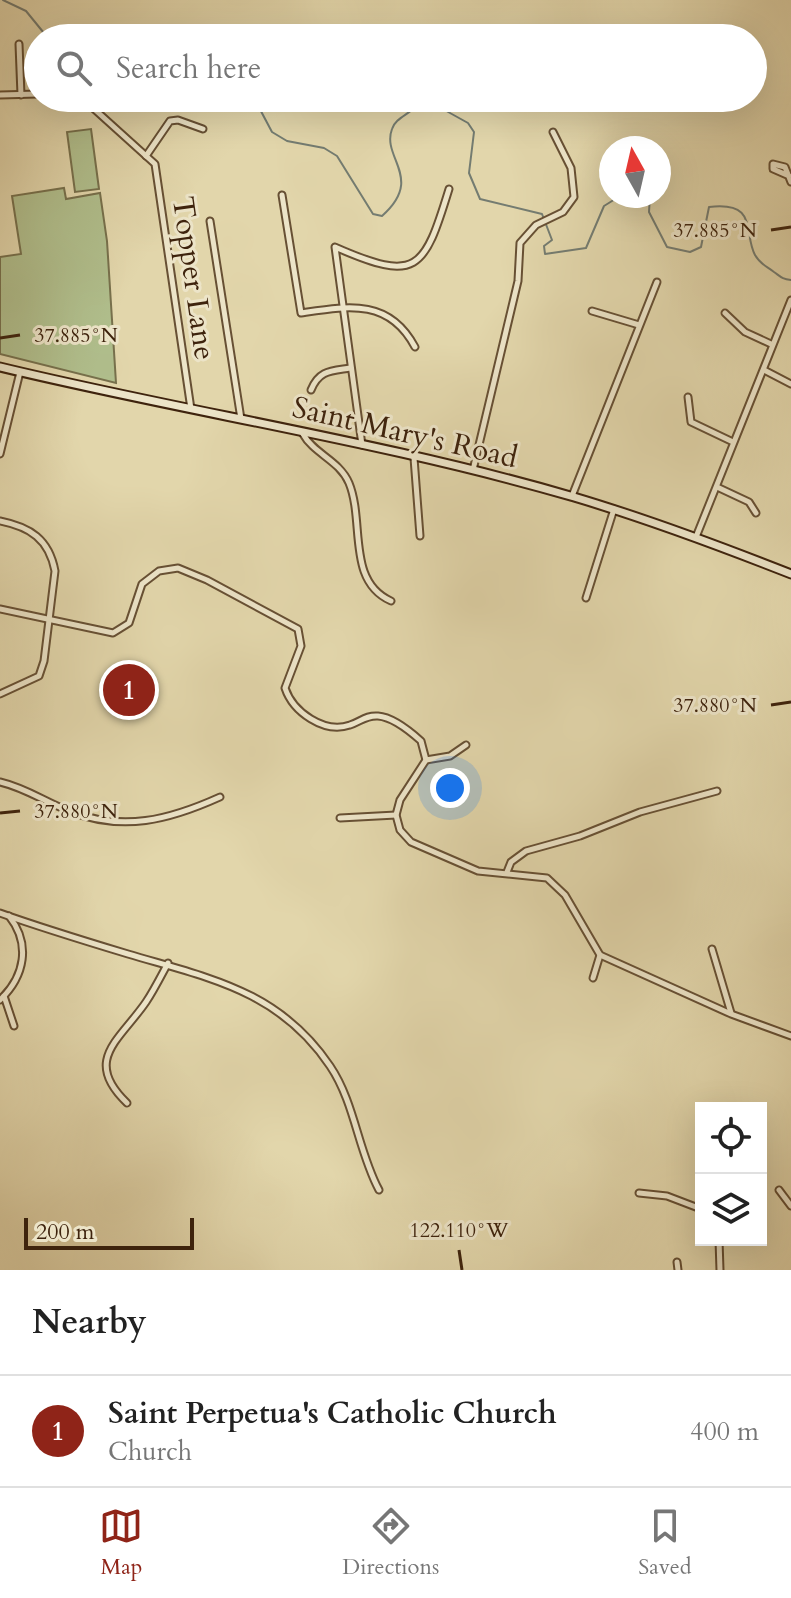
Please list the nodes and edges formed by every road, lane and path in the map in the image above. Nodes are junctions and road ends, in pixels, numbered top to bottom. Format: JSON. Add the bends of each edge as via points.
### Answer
{"nodes":[{"id":1,"x":19,"y":44,"type":"dead end"},
{"id":2,"x":0,"y":95,"type":"edge"},
{"id":3,"x":21,"y":95,"type":"junction"},
{"id":4,"x":24,"y":95,"type":"edge"},
{"id":5,"x":97,"y":112,"type":"edge"},
{"id":6,"x":203,"y":129,"type":"dead end"},
{"id":7,"x":553,"y":132,"type":"dead end"},
{"id":8,"x":146,"y":156,"type":"junction"},
{"id":9,"x":449,"y":189,"type":"dead end"},
{"id":10,"x":282,"y":195,"type":"dead end"},
{"id":11,"x":210,"y":221,"type":"dead end"},
{"id":12,"x":657,"y":282,"type":"dead end"},
{"id":13,"x":791,"y":300,"type":"edge"},
{"id":14,"x":341,"y":307,"type":"junction"},
{"id":15,"x":592,"y":311,"type":"dead end"},
{"id":16,"x":725,"y":313,"type":"dead end"},
{"id":17,"x":639,"y":325,"type":"junction"},
{"id":18,"x":771,"y":344,"type":"junction"},
{"id":19,"x":415,"y":347,"type":"dead end"},
{"id":20,"x":0,"y":367,"type":"edge"},
{"id":21,"x":350,"y":368,"type":"junction"},
{"id":22,"x":764,"y":370,"type":"junction"},
{"id":23,"x":20,"y":372,"type":"junction"},
{"id":24,"x":791,"y":384,"type":"edge"},
{"id":25,"x":311,"y":390,"type":"dead end"},
{"id":26,"x":688,"y":397,"type":"dead end"},
{"id":27,"x":191,"y":410,"type":"junction"},
{"id":28,"x":241,"y":420,"type":"junction"},
{"id":29,"x":303,"y":434,"type":"junction"},
{"id":30,"x":733,"y":442,"type":"junction"},
{"id":31,"x":362,"y":446,"type":"junction"},
{"id":32,"x":0,"y":454,"type":"edge"},
{"id":33,"x":414,"y":458,"type":"junction"},
{"id":34,"x":472,"y":471,"type":"junction"},
{"id":35,"x":717,"y":487,"type":"junction"},
{"id":36,"x":572,"y":496,"type":"junction"},
{"id":37,"x":614,"y":509,"type":"junction"},
{"id":38,"x":756,"y":513,"type":"dead end"},
{"id":39,"x":0,"y":521,"type":"edge"},
{"id":40,"x":420,"y":536,"type":"dead end"},
{"id":41,"x":696,"y":537,"type":"junction"},
{"id":42,"x":791,"y":574,"type":"edge"},
{"id":43,"x":586,"y":598,"type":"dead end"},
{"id":44,"x":391,"y":601,"type":"dead end"},
{"id":45,"x":0,"y":609,"type":"edge"},
{"id":46,"x":50,"y":620,"type":"junction"},
{"id":47,"x":0,"y":694,"type":"edge"},
{"id":48,"x":466,"y":745,"type":"dead end"},
{"id":49,"x":426,"y":760,"type":"junction"},
{"id":50,"x":0,"y":782,"type":"edge"},
{"id":51,"x":717,"y":791,"type":"dead end"},
{"id":52,"x":220,"y":797,"type":"dead end"},
{"id":53,"x":396,"y":815,"type":"junction"},
{"id":54,"x":340,"y":818,"type":"dead end"},
{"id":55,"x":507,"y":873,"type":"junction"},
{"id":56,"x":0,"y":913,"type":"edge"},
{"id":57,"x":9,"y":916,"type":"junction"},
{"id":58,"x":712,"y":949,"type":"dead end"},
{"id":59,"x":600,"y":955,"type":"junction"},
{"id":60,"x":168,"y":963,"type":"junction"},
{"id":61,"x":593,"y":978,"type":"dead end"},
{"id":62,"x":2,"y":998,"type":"edge"},
{"id":63,"x":731,"y":1014,"type":"junction"},
{"id":64,"x":14,"y":1026,"type":"dead end"},
{"id":65,"x":791,"y":1036,"type":"edge"},
{"id":66,"x":127,"y":1103,"type":"dead end"},
{"id":67,"x":379,"y":1190,"type":"dead end"},
{"id":68,"x":779,"y":1190,"type":"dead end"},
{"id":69,"x":639,"y":1193,"type":"dead end"},
{"id":70,"x":695,"y":1206,"type":"edge"},
{"id":71,"x":791,"y":1206,"type":"edge"},
{"id":72,"x":719,"y":1246,"type":"edge"},
{"id":73,"x":677,"y":1262,"type":"dead end"},
{"id":74,"x":678,"y":1270,"type":"edge"},
{"id":75,"x":720,"y":1270,"type":"edge"}],
"edges":[{"from":1,"to":3,"type":"street"},
{"from":2,"to":3,"type":"street"},
{"from":3,"to":4,"type":"street"},
{"from":5,"to":8,"type":"street"},
{"from":6,"to":8,"type":"street","via":[[170,121]]},
{"from":7,"to":34,"type":"street","via":[[576,189],[570,205],[536,225],[520,243],[518,281]]},
{"from":8,"to":27,"type":"street","name":"Topper Lane","via":[[157,175]]},
{"from":9,"to":14,"type":"street","via":[[434,239],[412,263],[384,268],[335,247]]},
{"from":10,"to":14,"type":"street","via":[[301,313]]},
{"from":11,"to":28,"type":"street"},
{"from":12,"to":17,"type":"street"},
{"from":13,"to":18,"type":"street"},
{"from":14,"to":19,"type":"street","via":[[362,306],[386,316],[405,329]]},
{"from":14,"to":21,"type":"street"},
{"from":15,"to":17,"type":"street"},
{"from":16,"to":18,"type":"street","via":[[745,332]]},
{"from":17,"to":36,"type":"street"},
{"from":18,"to":22,"type":"street"},
{"from":20,"to":23,"type":"street","name":"Saint Mary's Road"},
{"from":21,"to":25,"type":"street","via":[[323,372]]},
{"from":21,"to":31,"type":"street"},
{"from":22,"to":24,"type":"street"},
{"from":22,"to":30,"type":"street"},
{"from":23,"to":27,"type":"street","name":"Saint Mary's Road"},
{"from":23,"to":32,"type":"street"},
{"from":26,"to":30,"type":"street","via":[[691,422]]},
{"from":27,"to":28,"type":"street","name":"Saint Mary's Road"},
{"from":28,"to":29,"type":"street","name":"Saint Mary's Road"},
{"from":29,"to":31,"type":"street","name":"Saint Mary's Road"},
{"from":29,"to":44,"type":"street","via":[[348,482],[365,577],[376,594]]},
{"from":30,"to":35,"type":"street"},
{"from":31,"to":33,"type":"street","name":"Saint Mary's Road"},
{"from":33,"to":34,"type":"street","name":"Saint Mary's Road"},
{"from":33,"to":40,"type":"street"},
{"from":34,"to":36,"type":"street","name":"Saint Mary's Road"},
{"from":35,"to":38,"type":"street","via":[[749,502]]},
{"from":35,"to":41,"type":"street"},
{"from":36,"to":37,"type":"street","name":"Saint Mary's Road"},
{"from":37,"to":41,"type":"street","name":"Saint Mary's Road"},
{"from":37,"to":43,"type":"street"},
{"from":39,"to":46,"type":"street","via":[[26,527],[46,546],[55,571]]},
{"from":41,"to":42,"type":"street","name":"Saint Mary's Road"},
{"from":45,"to":46,"type":"street"},
{"from":46,"to":47,"type":"street","via":[[39,676]]},
{"from":46,"to":49,"type":"street","via":[[104,634],[126,628],[142,584],[159,571],[178,568],[298,629],[301,646],[285,688],[296,707],[333,727],[366,716],[387,718],[421,741]]},
{"from":48,"to":49,"type":"street","via":[[450,756]]},
{"from":49,"to":53,"type":"street"},
{"from":50,"to":52,"type":"street","via":[[70,812],[138,823],[166,819]]},
{"from":51,"to":55,"type":"street","via":[[521,853]]},
{"from":53,"to":54,"type":"street"},
{"from":53,"to":55,"type":"street","via":[[400,830],[426,851],[478,871]]},
{"from":55,"to":59,"type":"street","via":[[547,878],[565,895]]},
{"from":56,"to":57,"type":"street"},
{"from":57,"to":60,"type":"street"},
{"from":57,"to":62,"type":"street","via":[[20,935],[23,963]]},
{"from":58,"to":63,"type":"street"},
{"from":59,"to":61,"type":"street"},
{"from":59,"to":63,"type":"street"},
{"from":60,"to":66,"type":"street","via":[[147,1002],[107,1055],[108,1081]]},
{"from":60,"to":67,"type":"street","via":[[271,1007],[302,1031],[344,1093]]},
{"from":62,"to":64,"type":"street"},
{"from":63,"to":65,"type":"street"},
{"from":68,"to":71,"type":"street"},
{"from":69,"to":70,"type":"street"},
{"from":72,"to":75,"type":"street"},
{"from":73,"to":74,"type":"street"}]}
